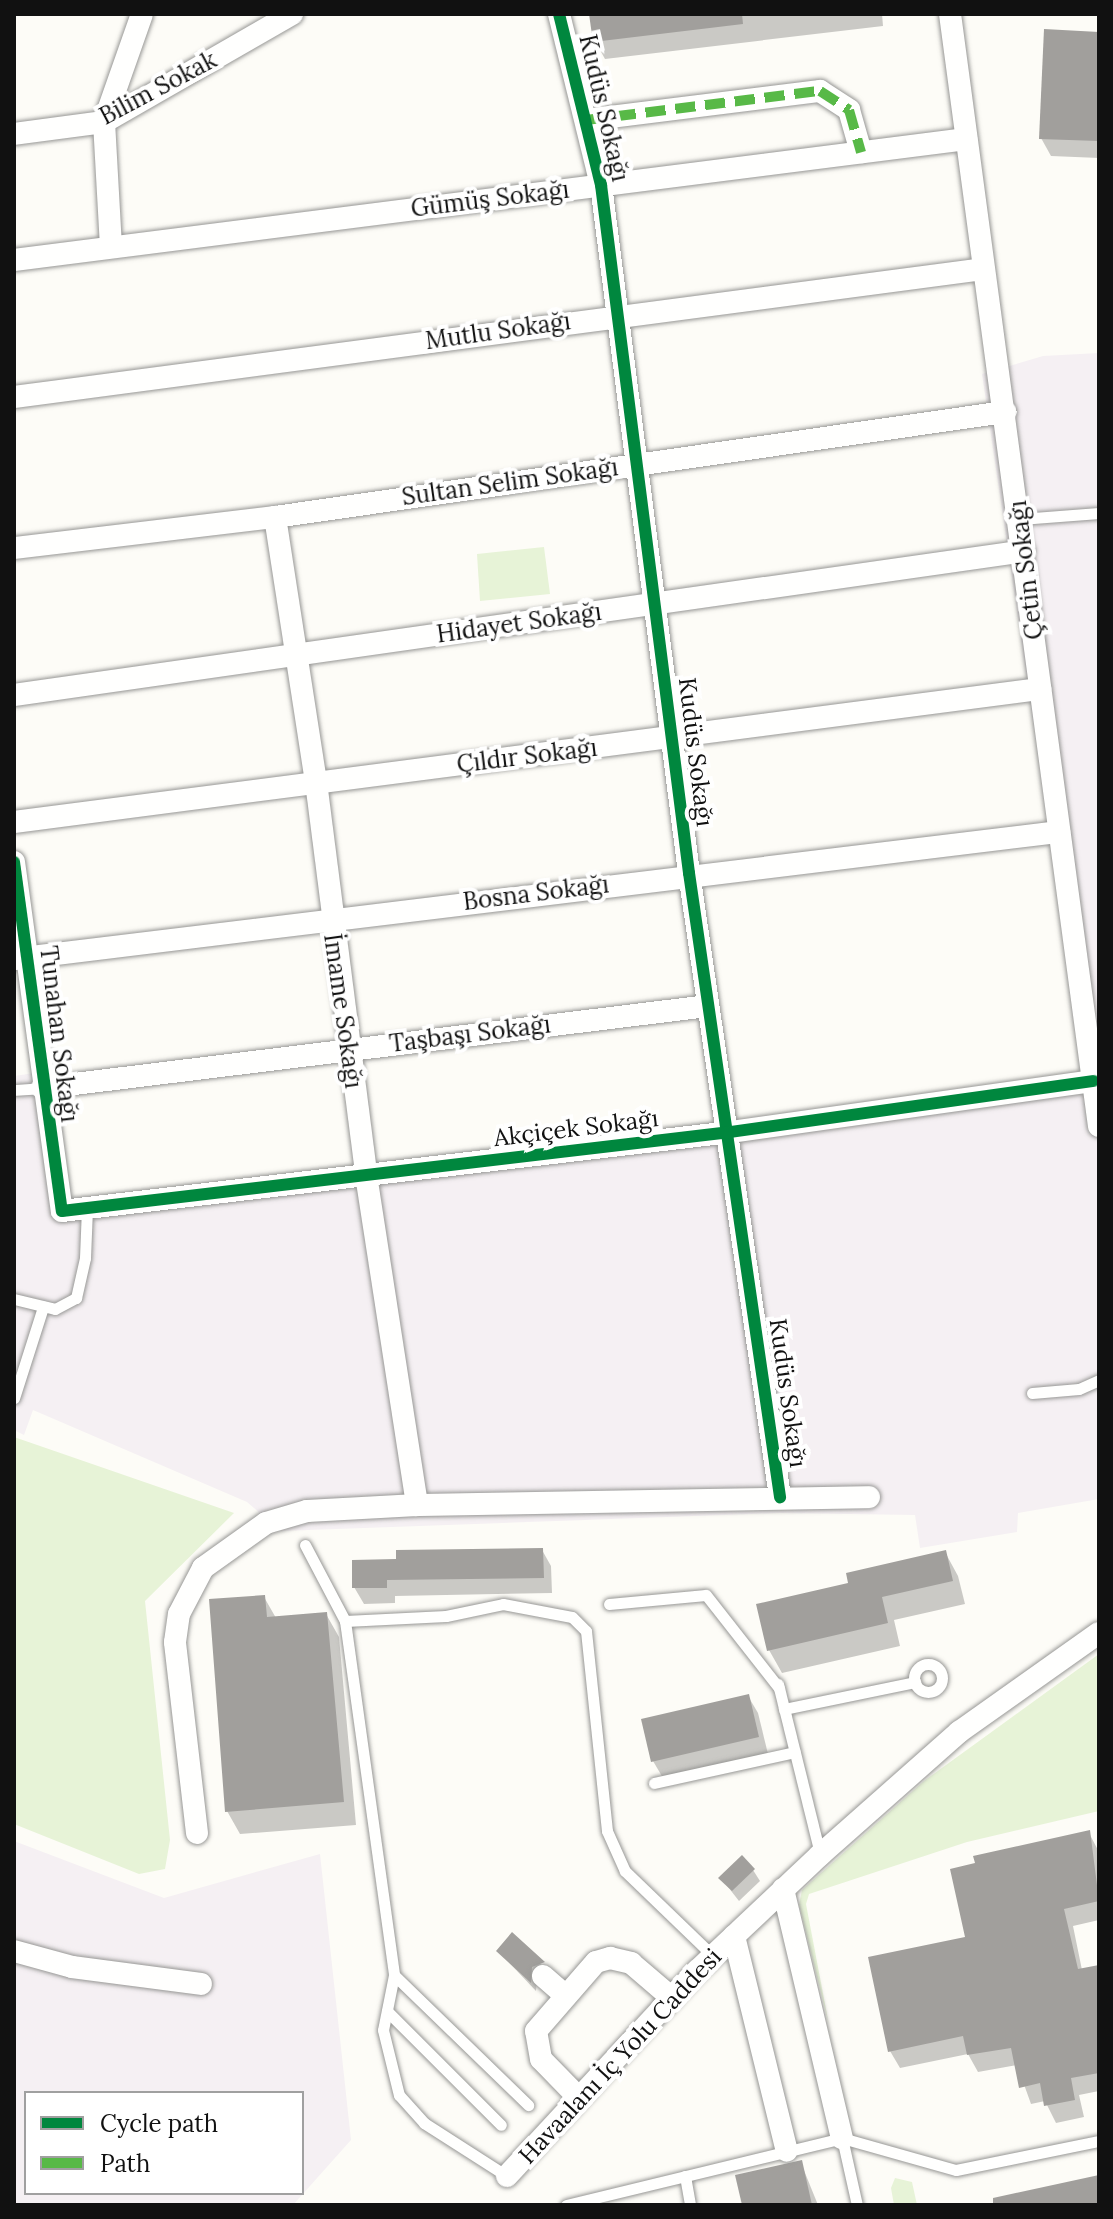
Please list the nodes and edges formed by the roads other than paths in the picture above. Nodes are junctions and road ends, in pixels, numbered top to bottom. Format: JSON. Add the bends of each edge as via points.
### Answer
{"nodes":[{"id":1,"x":142,"y":14,"type":"edge"},
{"id":2,"x":292,"y":14,"type":"edge"},
{"id":3,"x":559,"y":14,"type":"edge"},
{"id":4,"x":950,"y":14,"type":"edge"},
{"id":5,"x":586,"y":120,"type":"junction"},
{"id":6,"x":104,"y":122,"type":"junction"},
{"id":7,"x":14,"y":134,"type":"edge"},
{"id":8,"x":966,"y":139,"type":"junction"},
{"id":9,"x":861,"y":152,"type":"junction"},
{"id":10,"x":601,"y":185,"type":"junction"},
{"id":11,"x":111,"y":247,"type":"junction"},
{"id":12,"x":14,"y":260,"type":"edge"},
{"id":13,"x":983,"y":269,"type":"junction"},
{"id":14,"x":619,"y":314,"type":"junction"},
{"id":15,"x":14,"y":397,"type":"edge"},
{"id":16,"x":1005,"y":412,"type":"junction"},
{"id":17,"x":637,"y":463,"type":"junction"},
{"id":18,"x":1099,"y":513,"type":"edge"},
{"id":19,"x":275,"y":517,"type":"junction"},
{"id":20,"x":1020,"y":519,"type":"junction"},
{"id":21,"x":14,"y":548,"type":"edge"},
{"id":22,"x":1024,"y":551,"type":"junction"},
{"id":23,"x":654,"y":604,"type":"junction"},
{"id":24,"x":296,"y":654,"type":"junction"},
{"id":25,"x":1040,"y":689,"type":"junction"},
{"id":26,"x":14,"y":695,"type":"edge"},
{"id":27,"x":672,"y":738,"type":"junction"},
{"id":28,"x":316,"y":782,"type":"junction"},
{"id":29,"x":14,"y":822,"type":"edge"},
{"id":30,"x":1059,"y":832,"type":"junction"},
{"id":31,"x":14,"y":862,"type":"edge"},
{"id":32,"x":689,"y":873,"type":"junction"},
{"id":33,"x":330,"y":919,"type":"junction"},
{"id":34,"x":20,"y":958,"type":"edge"},
{"id":35,"x":708,"y":1006,"type":"junction"},
{"id":36,"x":350,"y":1049,"type":"junction"},
{"id":37,"x":1093,"y":1081,"type":"junction"},
{"id":38,"x":42,"y":1088,"type":"junction"},
{"id":39,"x":14,"y":1090,"type":"edge"},
{"id":40,"x":1099,"y":1126,"type":"edge"},
{"id":41,"x":730,"y":1132,"type":"junction"},
{"id":42,"x":366,"y":1175,"type":"junction"},
{"id":43,"x":87,"y":1208,"type":"junction"},
{"id":44,"x":62,"y":1211,"type":"joint"},
{"id":45,"x":14,"y":1299,"type":"edge"},
{"id":46,"x":43,"y":1307,"type":"junction"},
{"id":47,"x":1099,"y":1380,"type":"edge"},
{"id":48,"x":1032,"y":1393,"type":"dead end"},
{"id":49,"x":14,"y":1398,"type":"edge"},
{"id":50,"x":780,"y":1497,"type":"junction"},
{"id":51,"x":869,"y":1497,"type":"dead end"},
{"id":52,"x":417,"y":1505,"type":"junction"},
{"id":53,"x":305,"y":1545,"type":"dead end"},
{"id":54,"x":609,"y":1604,"type":"dead end"},
{"id":55,"x":345,"y":1621,"type":"junction"},
{"id":56,"x":1099,"y":1633,"type":"edge"},
{"id":57,"x":775,"y":1673,"type":"dead end"},
{"id":58,"x":915,"y":1682,"type":"dead end"},
{"id":59,"x":779,"y":1688,"type":"junction"},
{"id":60,"x":784,"y":1709,"type":"junction"},
{"id":61,"x":795,"y":1752,"type":"junction"},
{"id":62,"x":654,"y":1783,"type":"dead end"},
{"id":63,"x":197,"y":1833,"type":"dead end"},
{"id":64,"x":820,"y":1855,"type":"junction"},
{"id":65,"x":783,"y":1889,"type":"junction"},
{"id":66,"x":734,"y":1936,"type":"junction"},
{"id":67,"x":14,"y":1951,"type":"edge"},
{"id":68,"x":713,"y":1956,"type":"junction"},
{"id":69,"x":394,"y":1975,"type":"junction"},
{"id":70,"x":543,"y":1976,"type":"dead end"},
{"id":71,"x":201,"y":1984,"type":"dead end"},
{"id":72,"x":566,"y":1996,"type":"junction"},
{"id":73,"x":672,"y":1998,"type":"junction"},
{"id":74,"x":387,"y":2011,"type":"junction"},
{"id":75,"x":579,"y":2098,"type":"junction"},
{"id":76,"x":528,"y":2105,"type":"dead end"},
{"id":77,"x":501,"y":2125,"type":"dead end"},
{"id":78,"x":842,"y":2138,"type":"junction"},
{"id":79,"x":1099,"y":2141,"type":"edge"},
{"id":80,"x":787,"y":2151,"type":"junction"},
{"id":81,"x":507,"y":2176,"type":"joint"},
{"id":82,"x":685,"y":2176,"type":"junction"},
{"id":83,"x":595,"y":2202,"type":"edge"},
{"id":84,"x":566,"y":2205,"type":"edge"},
{"id":85,"x":690,"y":2205,"type":"edge"},
{"id":86,"x":857,"y":2205,"type":"edge"}],
"edges":[{"from":1,"to":6,"type":"street"},
{"from":2,"to":6,"type":"street","name":"Bilim Sokak"},
{"from":3,"to":5,"type":"street","name":"Kudüs Sokağı"},
{"from":4,"to":8,"type":"street","name":"Çetin Sokağı"},
{"from":5,"to":9,"type":"street","via":[[820,91],[849,110]]},
{"from":5,"to":10,"type":"street","name":"Kudüs Sokağı"},
{"from":6,"to":7,"type":"street","name":"Bilim Sokak"},
{"from":6,"to":11,"type":"street"},
{"from":8,"to":9,"type":"street","name":"Gümüş Sokağı"},
{"from":8,"to":13,"type":"street","name":"Çetin Sokağı"},
{"from":9,"to":10,"type":"street","name":"Gümüş Sokağı"},
{"from":10,"to":11,"type":"street","name":"Gümüş Sokağı"},
{"from":10,"to":14,"type":"street","name":"Kudüs Sokağı"},
{"from":11,"to":12,"type":"street","name":"Gümüş Sokağı"},
{"from":13,"to":14,"type":"street","name":"Mutlu Sokağı"},
{"from":13,"to":16,"type":"street","name":"Çetin Sokağı"},
{"from":14,"to":15,"type":"street","name":"Mutlu Sokağı"},
{"from":14,"to":17,"type":"street","name":"Kudüs Sokağı"},
{"from":16,"to":17,"type":"street","name":"Sultan Selim Sokağı"},
{"from":16,"to":20,"type":"street","name":"Çetin Sokağı"},
{"from":17,"to":19,"type":"street","name":"Sultan Selim Sokağı"},
{"from":17,"to":23,"type":"street","name":"Kudüs Sokağı"},
{"from":18,"to":20,"type":"lane"},
{"from":19,"to":21,"type":"street","name":"Sultan Selim Sokağı"},
{"from":19,"to":24,"type":"street","name":"İmame Sokağı"},
{"from":20,"to":22,"type":"street","name":"Çetin Sokağı"},
{"from":22,"to":23,"type":"street","name":"Hidayet Sokağı"},
{"from":22,"to":25,"type":"street","name":"Çetin Sokağı"},
{"from":23,"to":24,"type":"street","name":"Hidayet Sokağı"},
{"from":23,"to":27,"type":"street","name":"Kudüs Sokağı"},
{"from":24,"to":26,"type":"street","name":"Hidayet Sokağı"},
{"from":24,"to":28,"type":"street","name":"İmame Sokağı"},
{"from":25,"to":27,"type":"street","name":"Çıldır Sokağı"},
{"from":25,"to":30,"type":"street","name":"Çetin Sokağı"},
{"from":27,"to":28,"type":"street","name":"Çıldır Sokağı"},
{"from":27,"to":32,"type":"street","name":"Kudüs Sokağı"},
{"from":28,"to":29,"type":"street","name":"Çıldır Sokağı"},
{"from":28,"to":33,"type":"street","name":"İmame Sokağı"},
{"from":30,"to":32,"type":"street","name":"Bosna Sokağı"},
{"from":30,"to":37,"type":"street","name":"Çetin Sokağı"},
{"from":31,"to":34,"type":"street","name":"Tunahan Sokağı"},
{"from":32,"to":33,"type":"street","name":"Bosna Sokağı"},
{"from":32,"to":35,"type":"street","name":"Kudüs Sokağı"},
{"from":33,"to":34,"type":"street","name":"Bosna Sokağı"},
{"from":33,"to":36,"type":"street","name":"İmame Sokağı"},
{"from":34,"to":38,"type":"street","name":"Tunahan Sokağı"},
{"from":35,"to":36,"type":"street","name":"Taşbaşı Sokağı"},
{"from":35,"to":41,"type":"street","name":"Kudüs Sokağı"},
{"from":36,"to":38,"type":"street","name":"Taşbaşı Sokağı"},
{"from":36,"to":42,"type":"street","name":"İmame Sokağı"},
{"from":37,"to":40,"type":"street","name":"Çetin Sokağı"},
{"from":37,"to":41,"type":"street","name":"Akçiçek Sokağı"},
{"from":38,"to":39,"type":"lane"},
{"from":38,"to":44,"type":"street","name":"Tunahan Sokağı"},
{"from":41,"to":42,"type":"street","name":"Akçiçek Sokağı"},
{"from":41,"to":50,"type":"street","name":"Kudüs Sokağı"},
{"from":42,"to":43,"type":"street","name":"Akçiçek Sokağı"},
{"from":42,"to":52,"type":"street","name":"İmame Sokağı"},
{"from":43,"to":44,"type":"street","name":"Akçiçek Sokağı"},
{"from":43,"to":46,"type":"lane","via":[[85,1258],[76,1298],[62,1307]]},
{"from":45,"to":46,"type":"lane"},
{"from":46,"to":49,"type":"lane"},
{"from":47,"to":48,"type":"lane","via":[[1079,1389]]},
{"from":50,"to":51,"type":"street"},
{"from":50,"to":52,"type":"street"},
{"from":52,"to":63,"type":"street","via":[[285,1515],[222,1550],[196,1579],[179,1614],[175,1642]]},
{"from":53,"to":55,"type":"lane"},
{"from":54,"to":59,"type":"lane","via":[[706,1595]]},
{"from":55,"to":68,"type":"lane","via":[[446,1616],[503,1604],[572,1617],[586,1631],[607,1831],[625,1871]]},
{"from":55,"to":69,"type":"lane"},
{"from":56,"to":64,"type":"street","name":"Havaalanı İç Yolu Caddesi","via":[[959,1732]]},
{"from":57,"to":59,"type":"lane"},
{"from":58,"to":60,"type":"lane"},
{"from":59,"to":60,"type":"lane"},
{"from":60,"to":61,"type":"lane"},
{"from":61,"to":62,"type":"lane"},
{"from":61,"to":64,"type":"lane"},
{"from":64,"to":65,"type":"street","name":"Havaalanı İç Yolu Caddesi"},
{"from":65,"to":66,"type":"street","name":"Havaalanı İç Yolu Caddesi"},
{"from":65,"to":78,"type":"street"},
{"from":66,"to":68,"type":"street","name":"Havaalanı İç Yolu Caddesi"},
{"from":66,"to":80,"type":"street","name":"Havaalanı İç Yolu Caddesi"},
{"from":67,"to":71,"type":"street","via":[[72,1967]]},
{"from":68,"to":73,"type":"street","name":"Havaalanı İç Yolu Caddesi"},
{"from":69,"to":74,"type":"lane"},
{"from":69,"to":76,"type":"lane"},
{"from":70,"to":72,"type":"street"},
{"from":72,"to":73,"type":"street","via":[[596,1962],[610,1958],[631,1963]]},
{"from":72,"to":75,"type":"street","via":[[536,2031],[536,2050]]},
{"from":73,"to":75,"type":"street","name":"Havaalanı İç Yolu Caddesi"},
{"from":74,"to":77,"type":"lane"},
{"from":74,"to":81,"type":"lane","via":[[383,2030],[399,2095],[424,2123]]},
{"from":75,"to":81,"type":"street","name":"Havaalanı İç Yolu Caddesi"},
{"from":78,"to":79,"type":"lane","via":[[956,2170]]},
{"from":78,"to":80,"type":"lane"},
{"from":78,"to":86,"type":"lane"},
{"from":80,"to":82,"type":"lane"},
{"from":82,"to":83,"type":"lane"},
{"from":82,"to":85,"type":"lane"},
{"from":83,"to":84,"type":"lane"}]}
